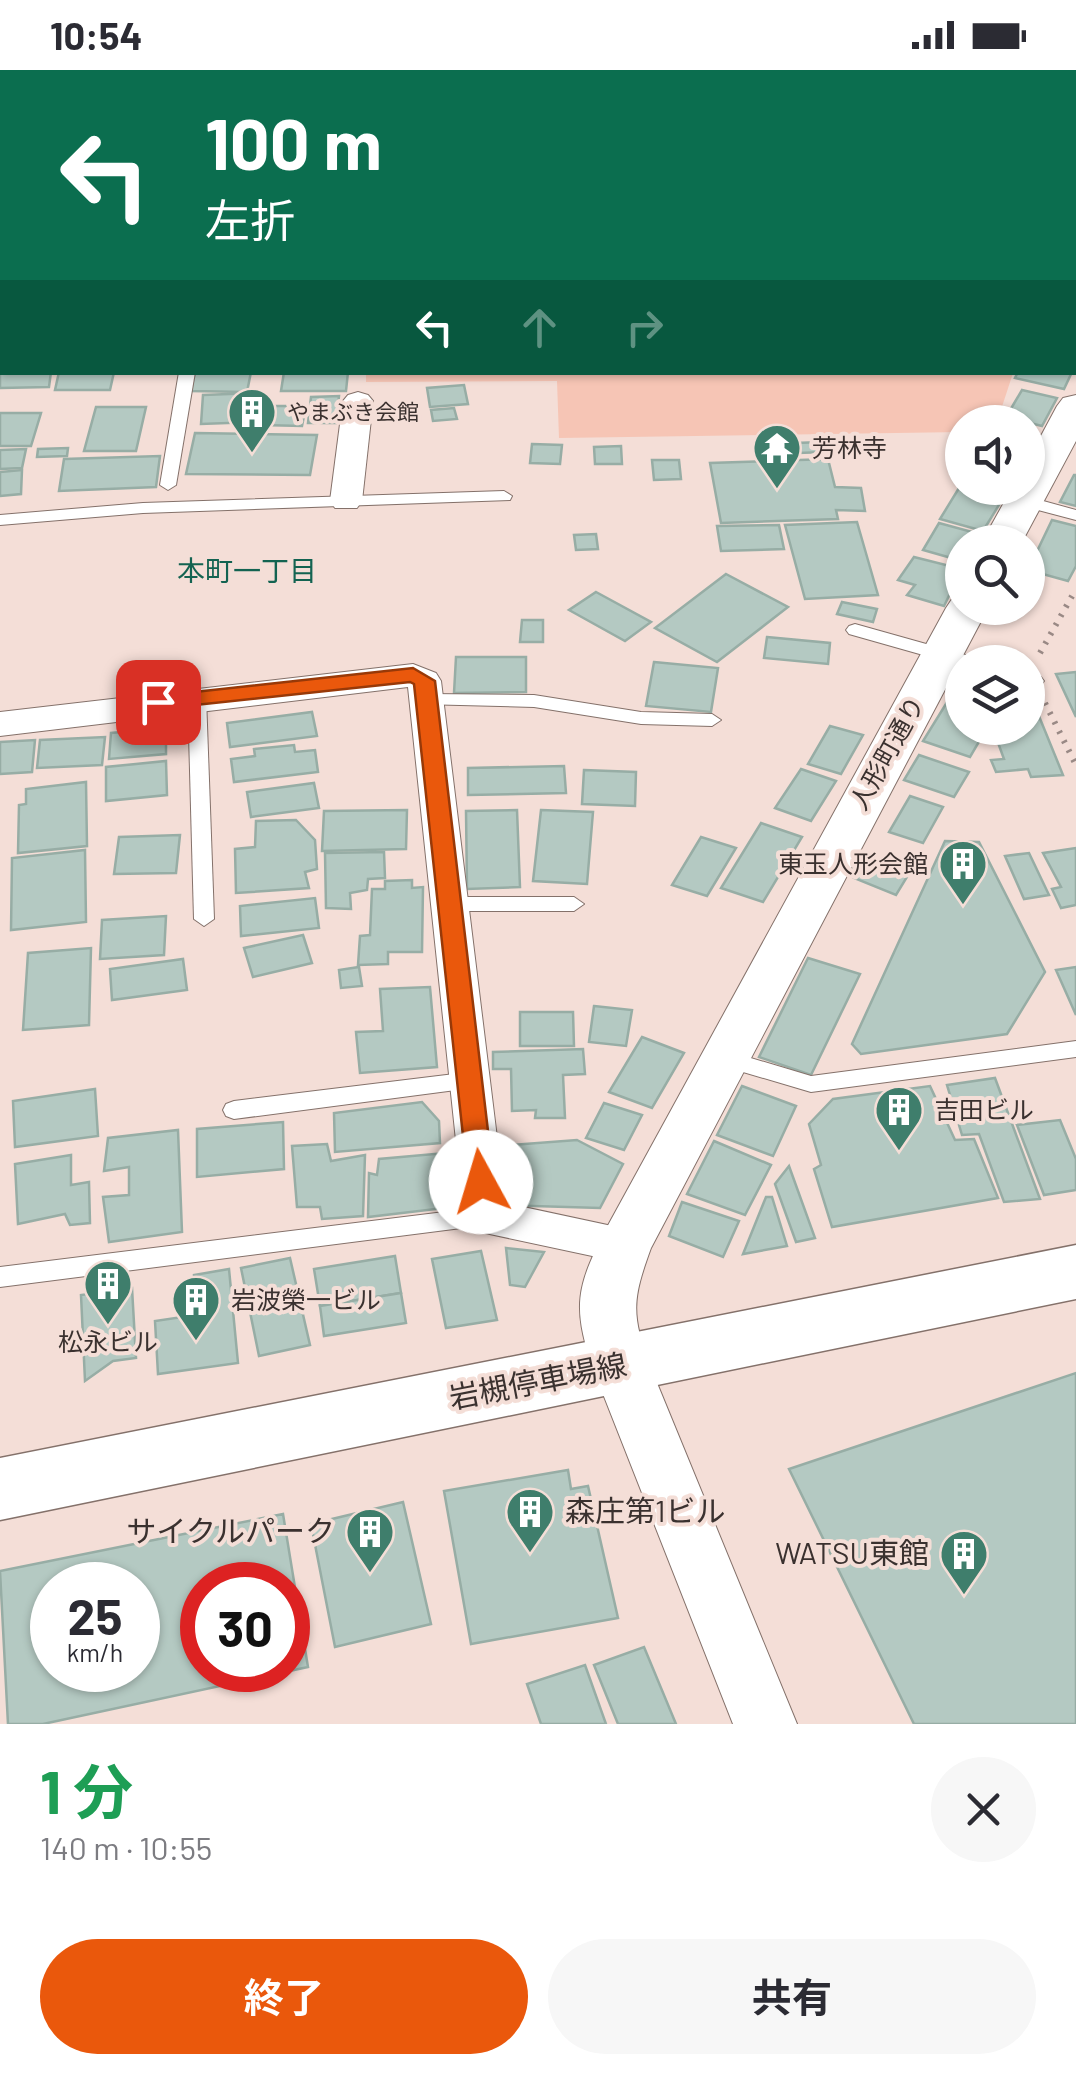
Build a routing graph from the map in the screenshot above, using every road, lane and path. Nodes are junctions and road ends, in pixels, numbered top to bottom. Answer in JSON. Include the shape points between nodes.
{"nodes":[{"id":1,"x":186,"y":375,"type":"edge"},
{"id":2,"x":358,"y":401,"type":"dead end"},
{"id":3,"x":1076,"y":406,"type":"edge"},
{"id":4,"x":1045,"y":463,"type":"edge"},
{"id":5,"x":168,"y":485,"type":"dead end"},
{"id":6,"x":504,"y":496,"type":"dead end"},
{"id":7,"x":346,"y":502,"type":"junction"},
{"id":8,"x":1039,"y":505,"type":"edge"},
{"id":9,"x":1076,"y":515,"type":"edge"},
{"id":10,"x":0,"y":520,"type":"edge"},
{"id":11,"x":855,"y":630,"type":"dead end"},
{"id":12,"x":945,"y":655,"type":"edge"},
{"id":13,"x":945,"y":677,"type":"edge"},
{"id":14,"x":197,"y":697,"type":"junction"},
{"id":15,"x":426,"y":700,"type":"junction"},
{"id":16,"x":712,"y":720,"type":"dead end"},
{"id":17,"x":0,"y":724,"type":"edge"},
{"id":18,"x":448,"y":904,"type":"junction"},
{"id":19,"x":574,"y":904,"type":"dead end"},
{"id":20,"x":204,"y":919,"type":"dead end"},
{"id":21,"x":1076,"y":1048,"type":"edge"},
{"id":22,"x":722,"y":1058,"type":"junction"},
{"id":23,"x":470,"y":1080,"type":"junction"},
{"id":24,"x":234,"y":1110,"type":"dead end"},
{"id":25,"x":485,"y":1216,"type":"junction"},
{"id":26,"x":625,"y":1245,"type":"junction"},
{"id":27,"x":1076,"y":1272,"type":"edge"},
{"id":28,"x":0,"y":1278,"type":"edge"},
{"id":29,"x":621,"y":1366,"type":"junction"},
{"id":30,"x":0,"y":1489,"type":"edge"},
{"id":31,"x":765,"y":1724,"type":"edge"}],
"edges":[{"from":1,"to":5,"type":"lane"},
{"from":2,"to":7,"type":"street"},
{"from":3,"to":4,"type":"street"},
{"from":6,"to":7,"type":"lane"},
{"from":7,"to":10,"type":"lane"},
{"from":8,"to":9,"type":"lane"},
{"from":11,"to":12,"type":"lane"},
{"from":13,"to":22,"type":"street","name":"人形町通り"},
{"from":14,"to":15,"type":"street","via":[[413,674],[424,681]]},
{"from":14,"to":17,"type":"street"},
{"from":14,"to":20,"type":"lane"},
{"from":15,"to":16,"type":"lane","via":[[534,701],[641,718]]},
{"from":15,"to":18,"type":"street"},
{"from":18,"to":19,"type":"lane"},
{"from":18,"to":23,"type":"street"},
{"from":21,"to":22,"type":"lane","via":[[812,1084]]},
{"from":22,"to":26,"type":"street","name":"人形町通り"},
{"from":23,"to":24,"type":"lane"},
{"from":23,"to":25,"type":"street"},
{"from":25,"to":26,"type":"street"},
{"from":25,"to":28,"type":"lane"},
{"from":26,"to":29,"type":"street","name":"人形町通り","via":[[610,1284],[606,1322]]},
{"from":27,"to":29,"type":"main road","name":"岩槻停車場線"},
{"from":29,"to":30,"type":"main road","name":"岩槻停車場線"},
{"from":29,"to":31,"type":"street","name":"人形町通り"}]}
